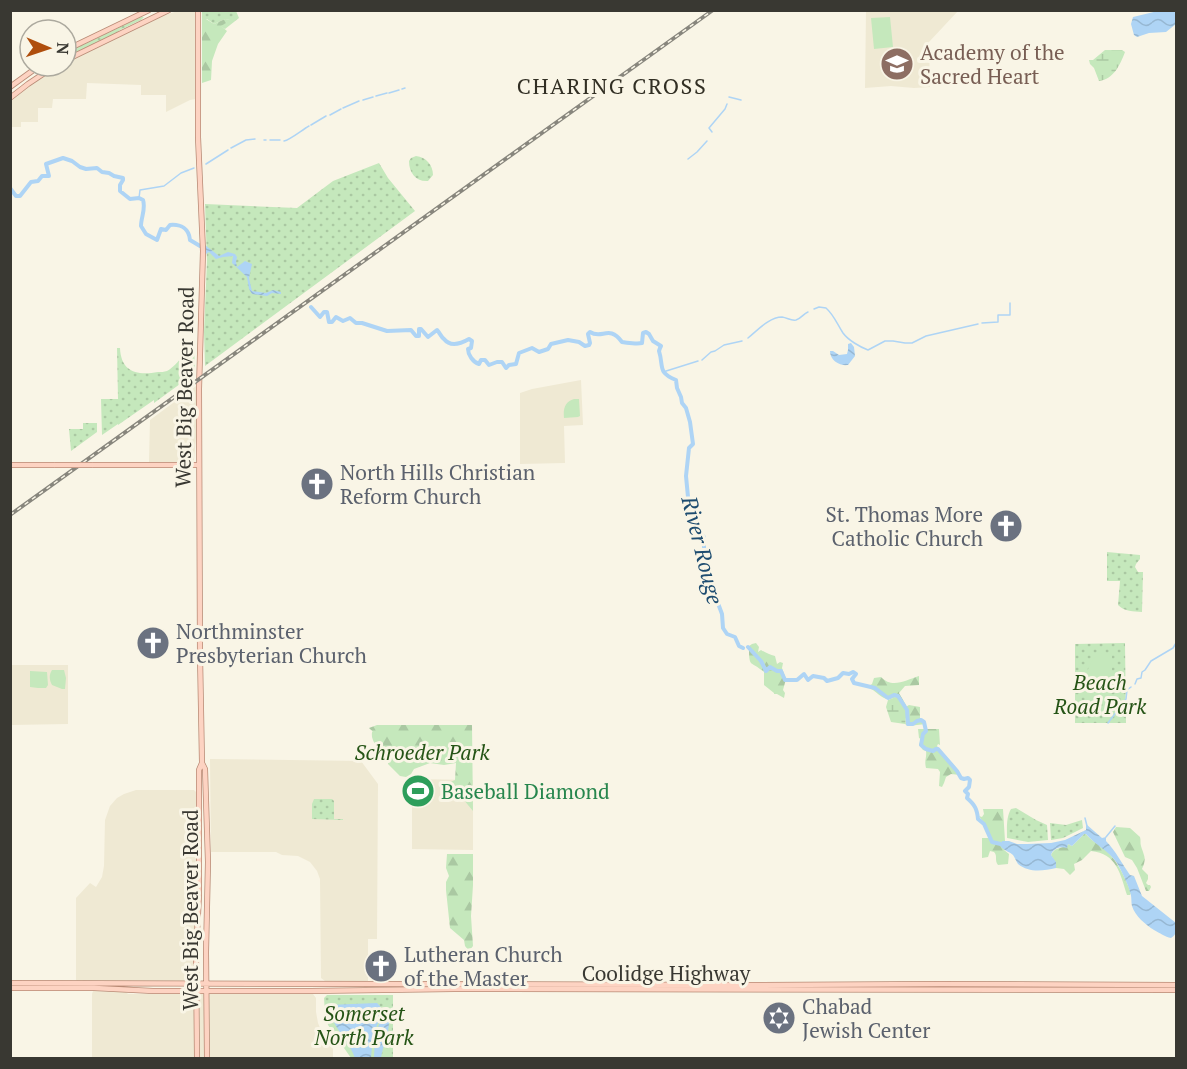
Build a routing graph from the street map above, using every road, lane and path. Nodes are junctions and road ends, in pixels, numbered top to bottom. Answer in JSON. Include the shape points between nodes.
{"nodes":[{"id":1,"x":156,"y":10,"type":"edge"},
{"id":2,"x":169,"y":10,"type":"edge"},
{"id":3,"x":198,"y":10,"type":"edge"},
{"id":4,"x":147,"y":12,"type":"edge"},
{"id":5,"x":155,"y":17,"type":"junction"},
{"id":6,"x":132,"y":28,"type":"junction"},
{"id":7,"x":78,"y":44,"type":"edge"},
{"id":8,"x":78,"y":54,"type":"edge"},
{"id":9,"x":13,"y":76,"type":"dead end"},
{"id":10,"x":25,"y":78,"type":"edge"},
{"id":11,"x":37,"y":78,"type":"edge"},
{"id":12,"x":28,"y":84,"type":"junction"},
{"id":13,"x":13,"y":85,"type":"edge"},
{"id":14,"x":10,"y":98,"type":"edge"},
{"id":15,"x":10,"y":465,"type":"edge"},
{"id":16,"x":199,"y":465,"type":"junction"},
{"id":17,"x":202,"y":763,"type":"junction"},
{"id":18,"x":199,"y":787,"type":"junction"},
{"id":19,"x":207,"y":789,"type":"junction"},
{"id":20,"x":199,"y":856,"type":"junction"},
{"id":21,"x":207,"y":857,"type":"junction"},
{"id":22,"x":199,"y":895,"type":"junction"},
{"id":23,"x":207,"y":898,"type":"junction"},
{"id":24,"x":198,"y":908,"type":"junction"},
{"id":25,"x":207,"y":912,"type":"junction"},
{"id":26,"x":196,"y":970,"type":"junction"},
{"id":27,"x":206,"y":973,"type":"junction"},
{"id":28,"x":135,"y":984,"type":"junction"},
{"id":29,"x":173,"y":984,"type":"junction"},
{"id":30,"x":196,"y":984,"type":"junction"},
{"id":31,"x":206,"y":984,"type":"junction"},
{"id":32,"x":240,"y":984,"type":"junction"},
{"id":33,"x":267,"y":984,"type":"junction"},
{"id":34,"x":282,"y":984,"type":"junction"},
{"id":35,"x":1176,"y":985,"type":"edge"},
{"id":36,"x":10,"y":986,"type":"edge"},
{"id":37,"x":48,"y":986,"type":"junction"},
{"id":38,"x":396,"y":987,"type":"junction"},
{"id":39,"x":885,"y":987,"type":"junction"},
{"id":40,"x":133,"y":990,"type":"junction"},
{"id":41,"x":1176,"y":990,"type":"edge"},
{"id":42,"x":172,"y":991,"type":"junction"},
{"id":43,"x":196,"y":991,"type":"junction"},
{"id":44,"x":206,"y":991,"type":"junction"},
{"id":45,"x":238,"y":991,"type":"junction"},
{"id":46,"x":264,"y":991,"type":"junction"},
{"id":47,"x":280,"y":991,"type":"junction"},
{"id":48,"x":197,"y":1002,"type":"junction"},
{"id":49,"x":206,"y":1004,"type":"junction"},
{"id":50,"x":197,"y":1059,"type":"edge"},
{"id":51,"x":207,"y":1059,"type":"edge"}],
"edges":[{"from":1,"to":5,"type":"main road"},
{"from":2,"to":5,"type":"main road"},
{"from":3,"to":16,"type":"main road","name":"West Big Beaver Road","via":[[202,251]]},
{"from":4,"to":6,"type":"main road","via":[[146,18]]},
{"from":4,"to":7,"type":"main road"},
{"from":5,"to":6,"type":"main road"},
{"from":6,"to":8,"type":"main road"},
{"from":9,"to":13,"type":"main road"},
{"from":10,"to":12,"type":"main road"},
{"from":11,"to":12,"type":"main road"},
{"from":12,"to":14,"type":"main road"},
{"from":15,"to":16,"type":"main road","bridge":true},
{"from":16,"to":17,"type":"main road","name":"West Big Beaver Road"},
{"from":17,"to":18,"type":"main road","name":"West Big Beaver Road"},
{"from":17,"to":19,"type":"main road","name":"West Big Beaver Road"},
{"from":18,"to":19,"type":"main road"},
{"from":18,"to":20,"type":"main road","name":"West Big Beaver Road"},
{"from":19,"to":21,"type":"main road","name":"West Big Beaver Road"},
{"from":20,"to":21,"type":"main road"},
{"from":20,"to":22,"type":"main road","name":"West Big Beaver Road"},
{"from":21,"to":23,"type":"main road","name":"West Big Beaver Road"},
{"from":22,"to":23,"type":"main road"},
{"from":22,"to":24,"type":"main road","name":"West Big Beaver Road"},
{"from":23,"to":25,"type":"main road","name":"West Big Beaver Road"},
{"from":24,"to":25,"type":"main road"},
{"from":24,"to":26,"type":"main road","name":"West Big Beaver Road"},
{"from":25,"to":27,"type":"main road","name":"West Big Beaver Road"},
{"from":26,"to":27,"type":"main road"},
{"from":26,"to":30,"type":"main road","name":"West Big Beaver Road"},
{"from":27,"to":31,"type":"main road","name":"West Big Beaver Road"},
{"from":28,"to":29,"type":"main road","name":"Coolidge Highway"},
{"from":28,"to":37,"type":"main road","name":"Coolidge Highway"},
{"from":28,"to":40,"type":"main road"},
{"from":29,"to":30,"type":"main road","name":"Coolidge Highway"},
{"from":29,"to":42,"type":"main road"},
{"from":30,"to":31,"type":"main road","name":"Coolidge Highway"},
{"from":30,"to":43,"type":"main road","name":"West Big Beaver Road"},
{"from":31,"to":32,"type":"main road","name":"Coolidge Highway"},
{"from":31,"to":44,"type":"main road","name":"West Big Beaver Road"},
{"from":32,"to":33,"type":"main road","name":"Coolidge Highway"},
{"from":32,"to":45,"type":"main road"},
{"from":33,"to":34,"type":"main road","name":"Coolidge Highway"},
{"from":33,"to":46,"type":"main road"},
{"from":34,"to":38,"type":"main road","name":"Coolidge Highway"},
{"from":34,"to":47,"type":"main road"},
{"from":35,"to":39,"type":"main road","name":"Coolidge Highway"},
{"from":36,"to":37,"type":"main road","name":"Coolidge Highway"},
{"from":37,"to":40,"type":"main road","name":"Coolidge Highway"},
{"from":38,"to":39,"type":"main road","name":"Coolidge Highway"},
{"from":38,"to":47,"type":"main road","name":"Coolidge Highway"},
{"from":39,"to":41,"type":"main road","name":"Coolidge Highway"},
{"from":40,"to":42,"type":"main road","name":"Coolidge Highway"},
{"from":42,"to":43,"type":"main road","name":"Coolidge Highway"},
{"from":43,"to":44,"type":"main road","name":"Coolidge Highway"},
{"from":43,"to":48,"type":"main road","name":"West Big Beaver Road"},
{"from":44,"to":45,"type":"main road","name":"Coolidge Highway"},
{"from":44,"to":49,"type":"main road","name":"West Big Beaver Road"},
{"from":45,"to":46,"type":"main road","name":"Coolidge Highway"},
{"from":46,"to":47,"type":"main road","name":"Coolidge Highway"},
{"from":48,"to":49,"type":"main road"},
{"from":48,"to":50,"type":"main road","name":"West Big Beaver Road"},
{"from":49,"to":51,"type":"main road","name":"West Big Beaver Road"}]}
